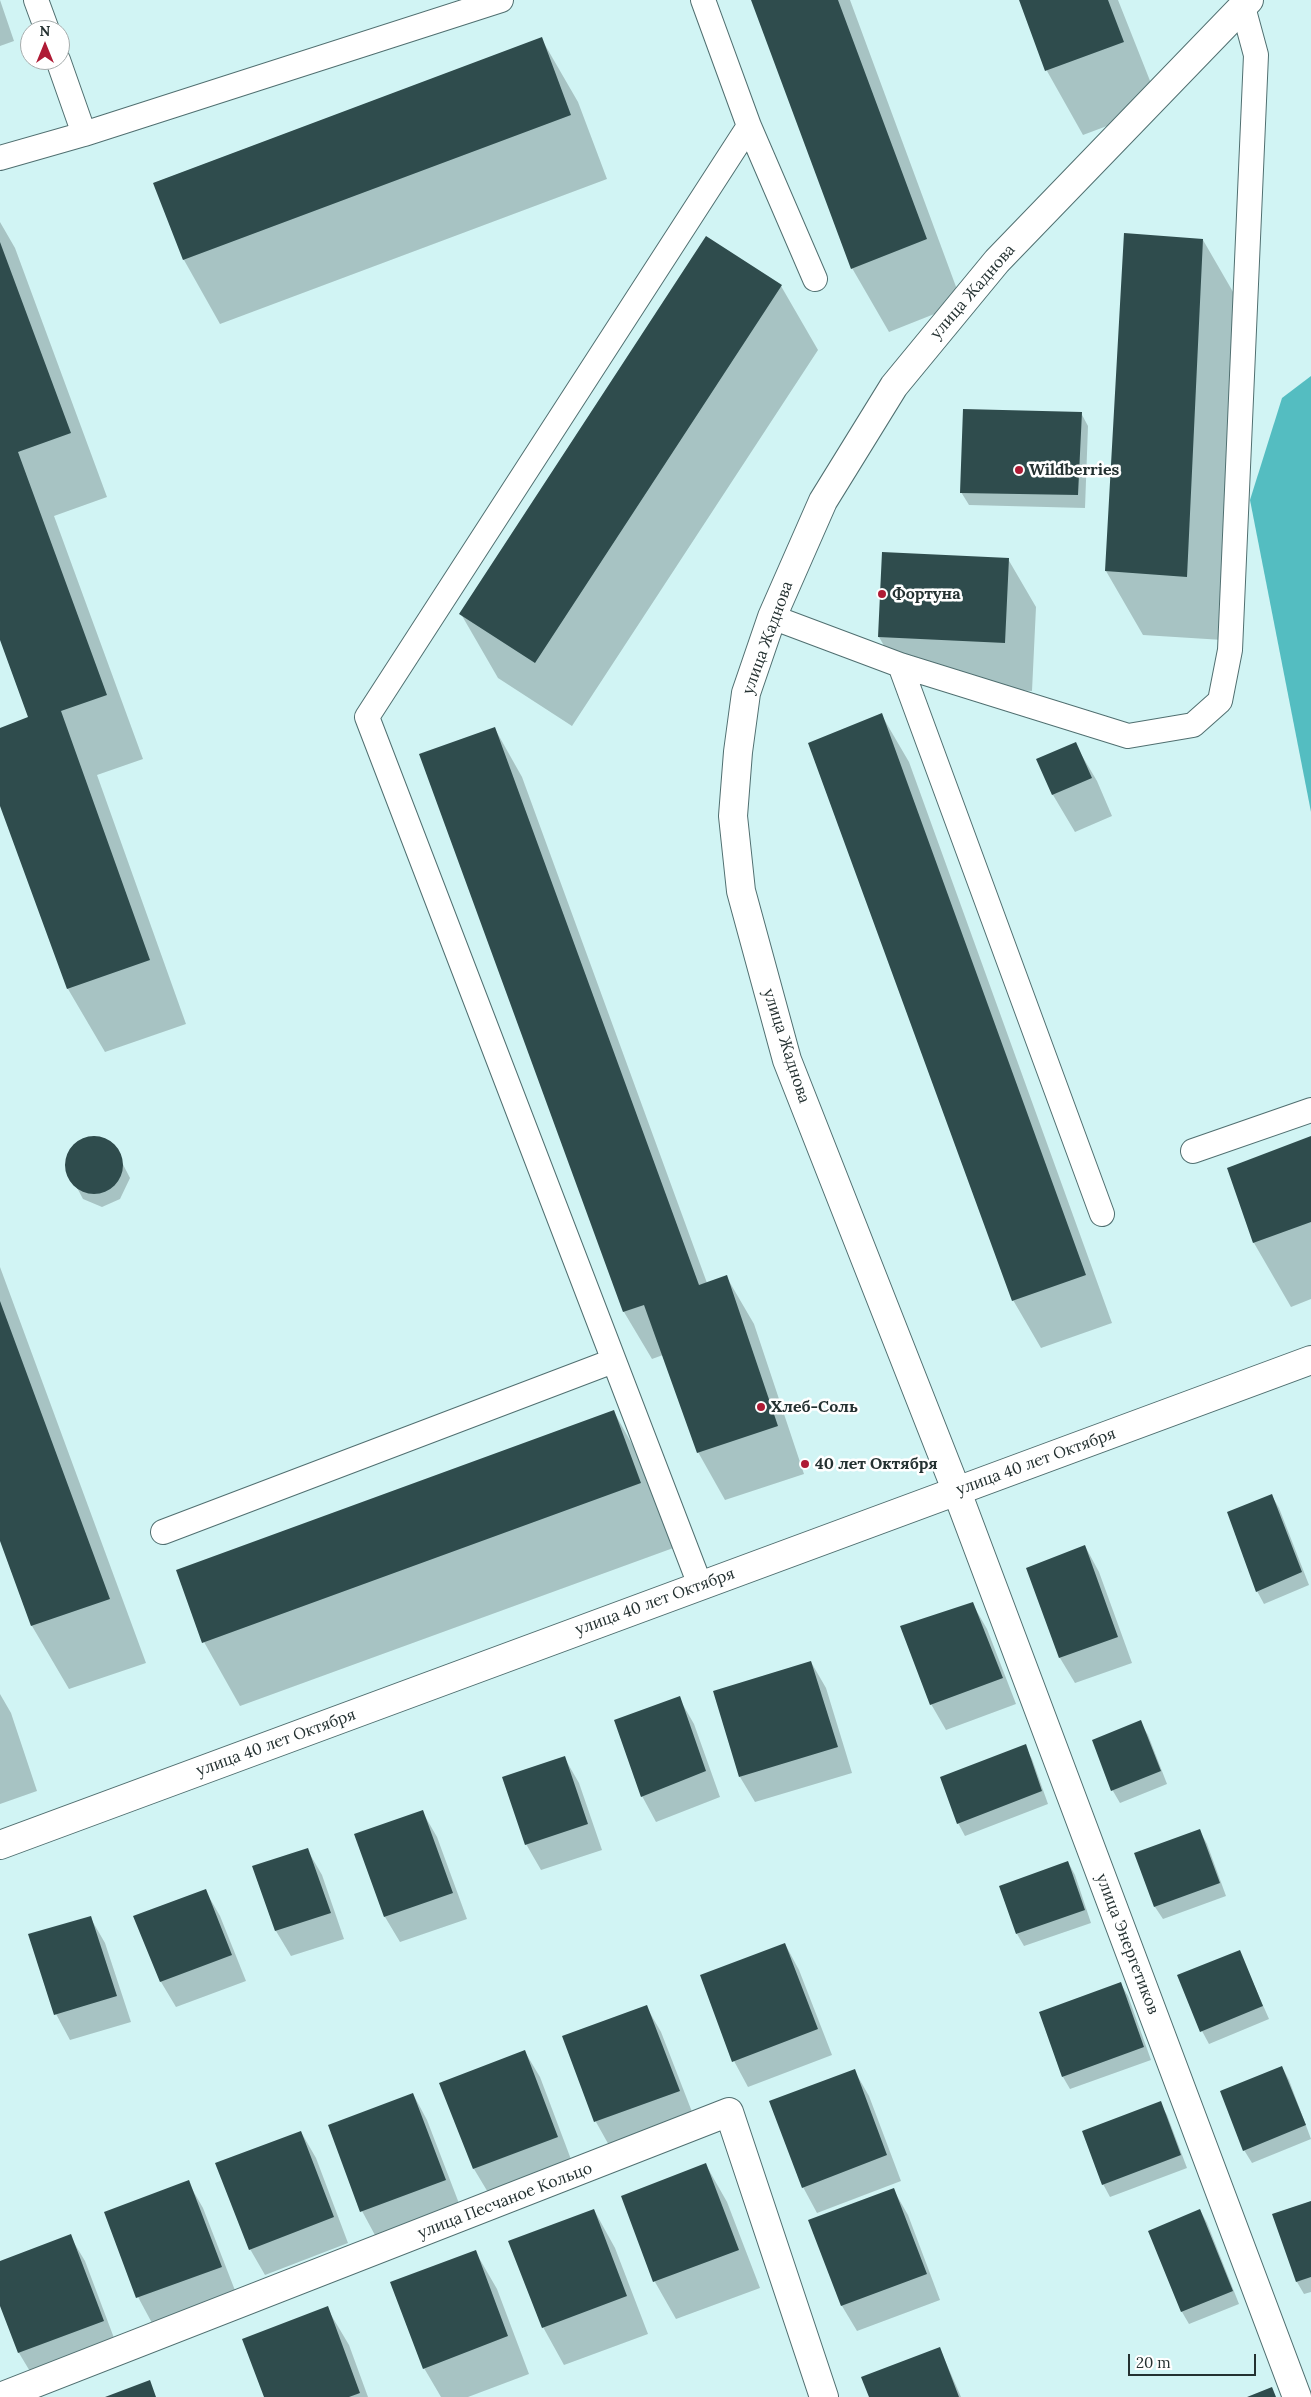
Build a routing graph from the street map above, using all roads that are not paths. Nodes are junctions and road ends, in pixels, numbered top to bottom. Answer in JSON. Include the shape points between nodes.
{"nodes":[{"id":1,"x":36,"y":0,"type":"edge"},
{"id":2,"x":501,"y":0,"type":"edge"},
{"id":3,"x":703,"y":0,"type":"edge"},
{"id":4,"x":1246,"y":4,"type":"edge"},
{"id":5,"x":43,"y":20,"type":"edge"},
{"id":6,"x":62,"y":70,"type":"edge"},
{"id":7,"x":749,"y":126,"type":"junction"},
{"id":8,"x":84,"y":134,"type":"junction"},
{"id":9,"x":0,"y":158,"type":"edge"},
{"id":10,"x":815,"y":280,"type":"dead end"},
{"id":11,"x":772,"y":617,"type":"junction"},
{"id":12,"x":900,"y":665,"type":"junction"},
{"id":13,"x":1311,"y":1110,"type":"edge"},
{"id":14,"x":1194,"y":1151,"type":"dead end"},
{"id":15,"x":1102,"y":1214,"type":"dead end"},
{"id":16,"x":1311,"y":1360,"type":"edge"},
{"id":17,"x":613,"y":1361,"type":"junction"},
{"id":18,"x":957,"y":1492,"type":"junction"},
{"id":19,"x":163,"y":1532,"type":"dead end"},
{"id":20,"x":700,"y":1585,"type":"junction"},
{"id":21,"x":0,"y":1845,"type":"edge"},
{"id":22,"x":30,"y":2392,"type":"edge"},
{"id":23,"x":0,"y":2397,"type":"edge"},
{"id":24,"x":824,"y":2397,"type":"edge"},
{"id":25,"x":1297,"y":2397,"type":"edge"}],
"edges":[{"from":1,"to":5,"type":"lane"},
{"from":2,"to":8,"type":"lane"},
{"from":3,"to":7,"type":"lane"},
{"from":4,"to":11,"type":"street","name":"улица Жаднова","via":[[997,261],[894,386],[823,501]]},
{"from":4,"to":12,"type":"lane","via":[[1256,55],[1230,650],[1220,701],[1194,725],[1128,736]]},
{"from":6,"to":8,"type":"lane"},
{"from":7,"to":10,"type":"lane"},
{"from":7,"to":17,"type":"lane","via":[[367,717]]},
{"from":8,"to":9,"type":"lane"},
{"from":11,"to":12,"type":"lane"},
{"from":11,"to":18,"type":"street","name":"улица Жаднова","via":[[746,693],[738,752],[733,816],[741,891],[787,1060]]},
{"from":12,"to":15,"type":"lane"},
{"from":13,"to":14,"type":"lane"},
{"from":16,"to":18,"type":"street","name":"улица 40 лет Октября"},
{"from":17,"to":19,"type":"lane"},
{"from":17,"to":20,"type":"lane"},
{"from":18,"to":20,"type":"street","name":"улица 40 лет Октября"},
{"from":18,"to":25,"type":"street","name":"улица Энергетиков"},
{"from":20,"to":21,"type":"street","name":"улица 40 лет Октября"},
{"from":22,"to":23,"type":"street","name":"улица Песчаное Кольцо"},
{"from":22,"to":24,"type":"street","name":"улица Песчаное Кольцо","via":[[730,2112]]}]}
